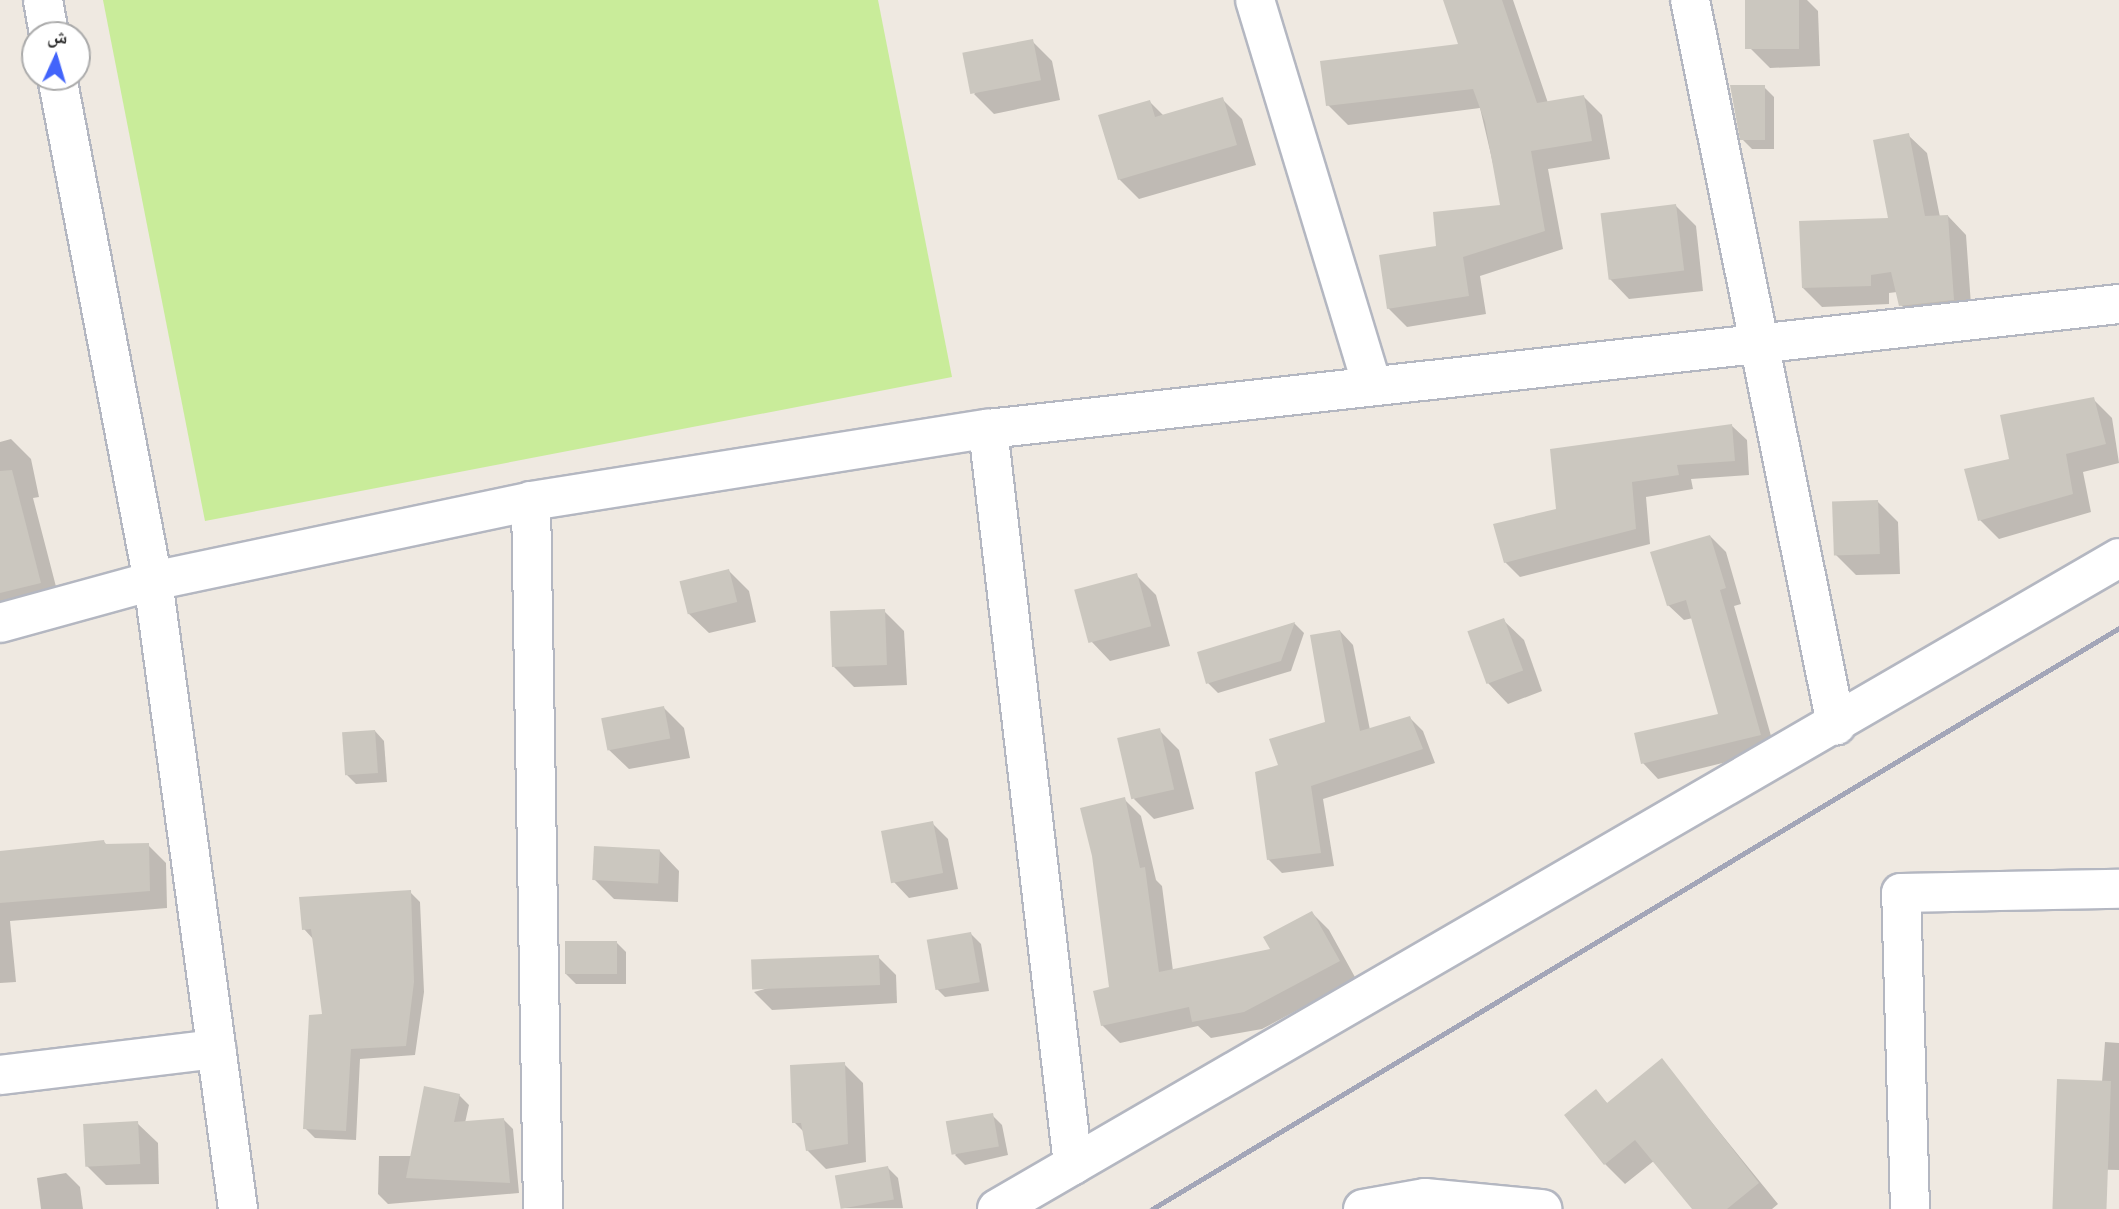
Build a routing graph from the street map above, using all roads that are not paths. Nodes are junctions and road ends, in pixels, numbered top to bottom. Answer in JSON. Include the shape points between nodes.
{"nodes":[{"id":1,"x":43,"y":0,"type":"edge"},
{"id":2,"x":1255,"y":0,"type":"edge"},
{"id":3,"x":1690,"y":0,"type":"edge"},
{"id":4,"x":47,"y":21,"type":"edge"},
{"id":5,"x":60,"y":91,"type":"edge"},
{"id":6,"x":2119,"y":304,"type":"edge"},
{"id":7,"x":1759,"y":342,"type":"junction"},
{"id":8,"x":1372,"y":386,"type":"junction"},
{"id":9,"x":988,"y":429,"type":"junction"},
{"id":10,"x":531,"y":501,"type":"junction"},
{"id":11,"x":2119,"y":558,"type":"edge"},
{"id":12,"x":153,"y":581,"type":"junction"},
{"id":13,"x":0,"y":623,"type":"edge"},
{"id":14,"x":1836,"y":725,"type":"junction"},
{"id":15,"x":2119,"y":888,"type":"edge"},
{"id":16,"x":216,"y":1049,"type":"junction"},
{"id":17,"x":0,"y":1075,"type":"edge"},
{"id":18,"x":1073,"y":1165,"type":"junction"},
{"id":19,"x":238,"y":1209,"type":"edge"},
{"id":20,"x":543,"y":1209,"type":"edge"},
{"id":21,"x":997,"y":1209,"type":"edge"},
{"id":22,"x":1363,"y":1209,"type":"edge"},
{"id":23,"x":1542,"y":1209,"type":"edge"},
{"id":24,"x":1910,"y":1209,"type":"edge"}],
"edges":[{"from":1,"to":4,"type":"street"},
{"from":2,"to":8,"type":"street"},
{"from":3,"to":7,"type":"street"},
{"from":5,"to":12,"type":"street"},
{"from":6,"to":7,"type":"street"},
{"from":7,"to":8,"type":"street"},
{"from":7,"to":14,"type":"street"},
{"from":8,"to":9,"type":"street"},
{"from":9,"to":10,"type":"street"},
{"from":9,"to":18,"type":"street"},
{"from":10,"to":12,"type":"street"},
{"from":10,"to":20,"type":"street"},
{"from":11,"to":14,"type":"street"},
{"from":12,"to":13,"type":"street"},
{"from":12,"to":16,"type":"street"},
{"from":14,"to":18,"type":"street"},
{"from":15,"to":24,"type":"street","via":[[1902,893]]},
{"from":16,"to":17,"type":"street"},
{"from":16,"to":19,"type":"street"},
{"from":18,"to":21,"type":"street"},
{"from":22,"to":23,"type":"street","via":[[1425,1198]]}]}
